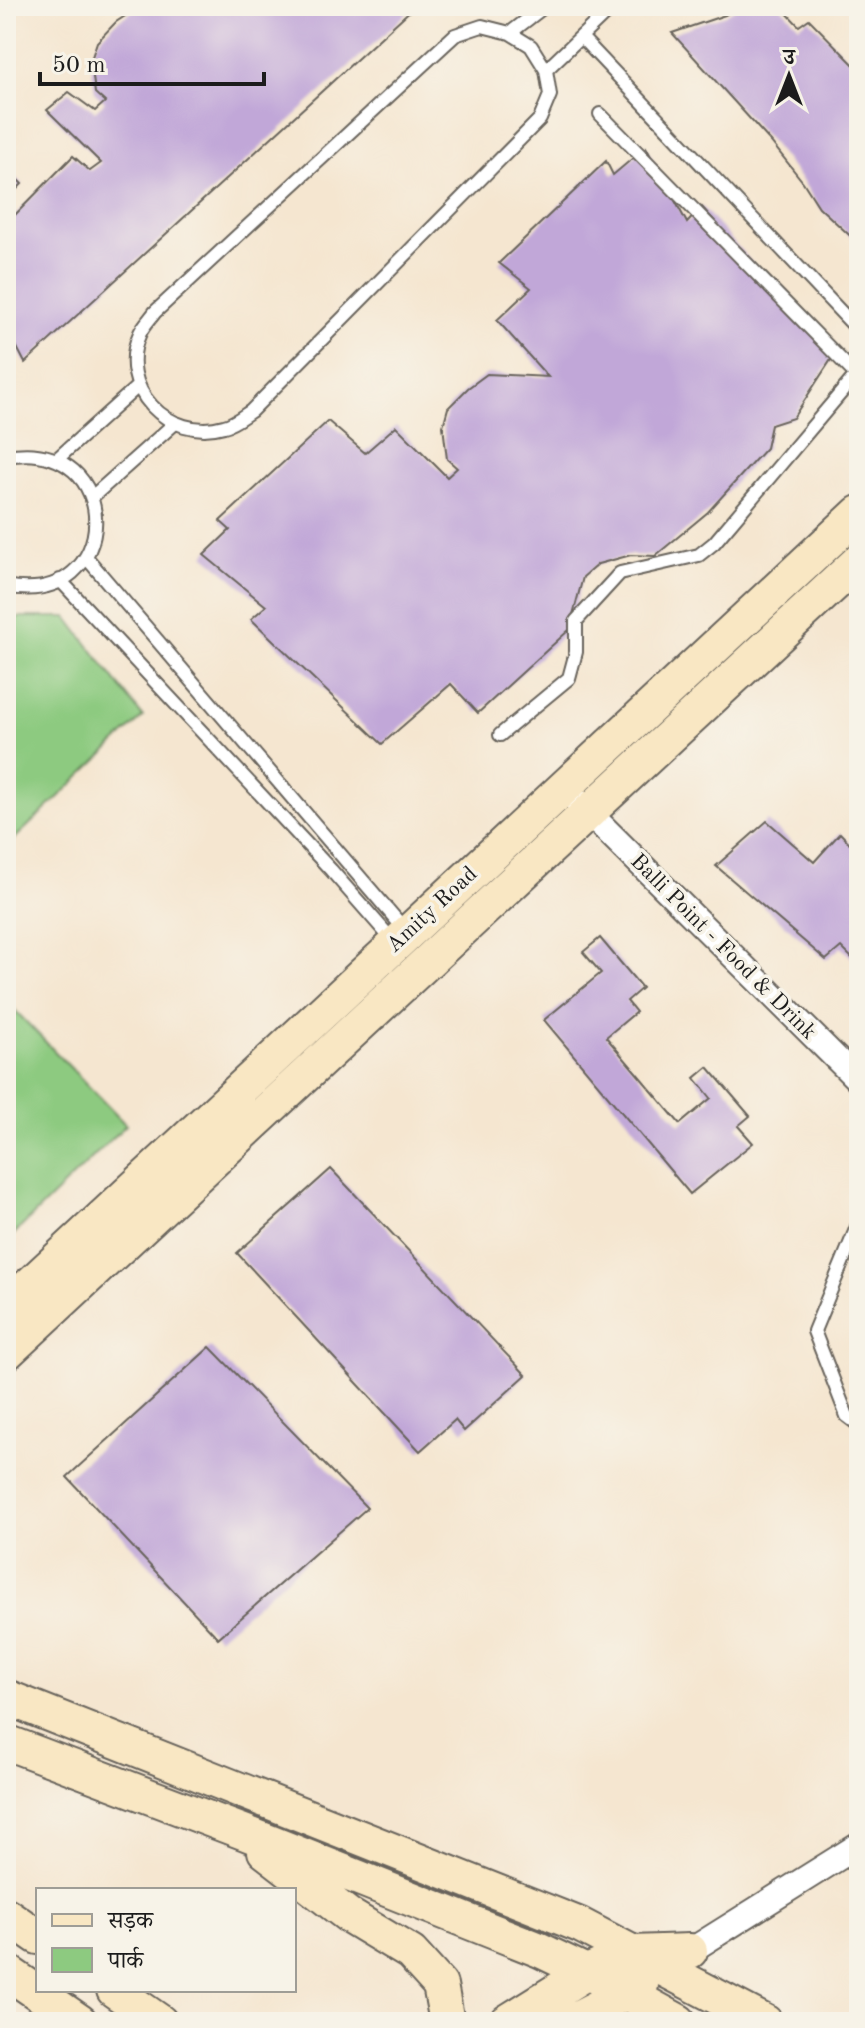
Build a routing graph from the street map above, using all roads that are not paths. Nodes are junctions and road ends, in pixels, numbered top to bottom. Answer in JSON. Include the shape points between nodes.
{"nodes":[{"id":1,"x":613,"y":6,"type":"edge"},
{"id":2,"x":540,"y":8,"type":"edge"},
{"id":3,"x":510,"y":33,"type":"junction"},
{"id":4,"x":581,"y":37,"type":"junction"},
{"id":5,"x":546,"y":70,"type":"junction"},
{"id":6,"x":600,"y":114,"type":"dead end"},
{"id":7,"x":859,"y":331,"type":"edge"},
{"id":8,"x":857,"y":376,"type":"edge"},
{"id":9,"x":138,"y":386,"type":"junction"},
{"id":10,"x":174,"y":424,"type":"junction"},
{"id":11,"x":6,"y":456,"type":"edge"},
{"id":12,"x":57,"y":459,"type":"junction"},
{"id":13,"x":92,"y":497,"type":"junction"},
{"id":14,"x":859,"y":513,"type":"edge"},
{"id":15,"x":86,"y":557,"type":"junction"},
{"id":16,"x":859,"y":561,"type":"edge"},
{"id":17,"x":60,"y":580,"type":"junction"},
{"id":18,"x":6,"y":586,"type":"edge"},
{"id":19,"x":500,"y":735,"type":"dead end"},
{"id":20,"x":564,"y":788,"type":"junction"},
{"id":21,"x":588,"y":812,"type":"junction"},
{"id":22,"x":402,"y":939,"type":"junction"},
{"id":23,"x":859,"y":1081,"type":"edge"},
{"id":24,"x":859,"y":1222,"type":"edge"},
{"id":25,"x":6,"y":1307,"type":"edge"},
{"id":26,"x":6,"y":1353,"type":"edge"},
{"id":27,"x":859,"y":1425,"type":"edge"},
{"id":28,"x":6,"y":1697,"type":"edge"},
{"id":29,"x":6,"y":1742,"type":"edge"},
{"id":30,"x":246,"y":1833,"type":"junction"},
{"id":31,"x":859,"y":1845,"type":"edge"},
{"id":32,"x":6,"y":1915,"type":"edge"},
{"id":33,"x":36,"y":1936,"type":"edge"},
{"id":34,"x":632,"y":1953,"type":"junction"},
{"id":35,"x":679,"y":1961,"type":"junction"},
{"id":36,"x":6,"y":1971,"type":"edge"},
{"id":37,"x":587,"y":1972,"type":"junction"},
{"id":38,"x":36,"y":1992,"type":"edge"},
{"id":39,"x":36,"y":1992,"type":"edge"},
{"id":40,"x":117,"y":1992,"type":"edge"},
{"id":41,"x":624,"y":1993,"type":"junction"},
{"id":42,"x":676,"y":2021,"type":"edge"},
{"id":43,"x":80,"y":2022,"type":"edge"},
{"id":44,"x":160,"y":2022,"type":"edge"},
{"id":45,"x":447,"y":2022,"type":"edge"},
{"id":46,"x":507,"y":2022,"type":"edge"},
{"id":47,"x":569,"y":2022,"type":"edge"},
{"id":48,"x":765,"y":2022,"type":"edge"}],
"edges":[{"from":1,"to":4,"type":"lane"},
{"from":2,"to":3,"type":"lane"},
{"from":3,"to":5,"type":"lane","via":[[531,46]]},
{"from":3,"to":9,"type":"lane","via":[[482,26],[455,35],[155,312],[140,333],[134,361]]},
{"from":4,"to":5,"type":"lane"},
{"from":4,"to":7,"type":"lane"},
{"from":5,"to":10,"type":"lane","via":[[550,95],[540,119],[251,411],[227,426],[202,430]]},
{"from":6,"to":8,"type":"lane"},
{"from":8,"to":19,"type":"lane","via":[[714,543],[699,555],[620,573],[576,621],[569,678]]},
{"from":9,"to":10,"type":"lane","via":[[153,410]]},
{"from":9,"to":12,"type":"lane"},
{"from":10,"to":13,"type":"lane"},
{"from":11,"to":12,"type":"lane","via":[[28,452]]},
{"from":12,"to":13,"type":"lane","via":[[77,473]]},
{"from":13,"to":15,"type":"lane","via":[[97,522]]},
{"from":14,"to":20,"type":"street","name":"Amity Road"},
{"from":15,"to":17,"type":"lane"},
{"from":15,"to":22,"type":"lane"},
{"from":16,"to":21,"type":"street","name":"Amity Road"},
{"from":17,"to":18,"type":"lane","via":[[27,590]]},
{"from":17,"to":22,"type":"lane"},
{"from":20,"to":21,"type":"street","name":"Balli Point - Food & Drink"},
{"from":20,"to":22,"type":"street","name":"Amity Road"},
{"from":21,"to":23,"type":"street","name":"Balli Point - Food & Drink"},
{"from":21,"to":26,"type":"street","name":"Amity Road"},
{"from":22,"to":25,"type":"street","name":"Amity Road"},
{"from":24,"to":27,"type":"lane","via":[[814,1331],[847,1416]]},
{"from":28,"to":34,"type":"street","via":[[580,1925]]},
{"from":29,"to":30,"type":"street"},
{"from":30,"to":37,"type":"street"},
{"from":30,"to":45,"type":"street","via":[[273,1860],[348,1915],[411,1953],[440,1985]]},
{"from":31,"to":35,"type":"street"},
{"from":32,"to":33,"type":"street"},
{"from":34,"to":35,"type":"street"},
{"from":34,"to":37,"type":"street"},
{"from":35,"to":41,"type":"street"},
{"from":35,"to":48,"type":"street"},
{"from":36,"to":39,"type":"street"},
{"from":37,"to":41,"type":"street"},
{"from":37,"to":46,"type":"street"},
{"from":38,"to":43,"type":"street"},
{"from":40,"to":44,"type":"street"},
{"from":41,"to":42,"type":"street"},
{"from":41,"to":47,"type":"street"}]}
